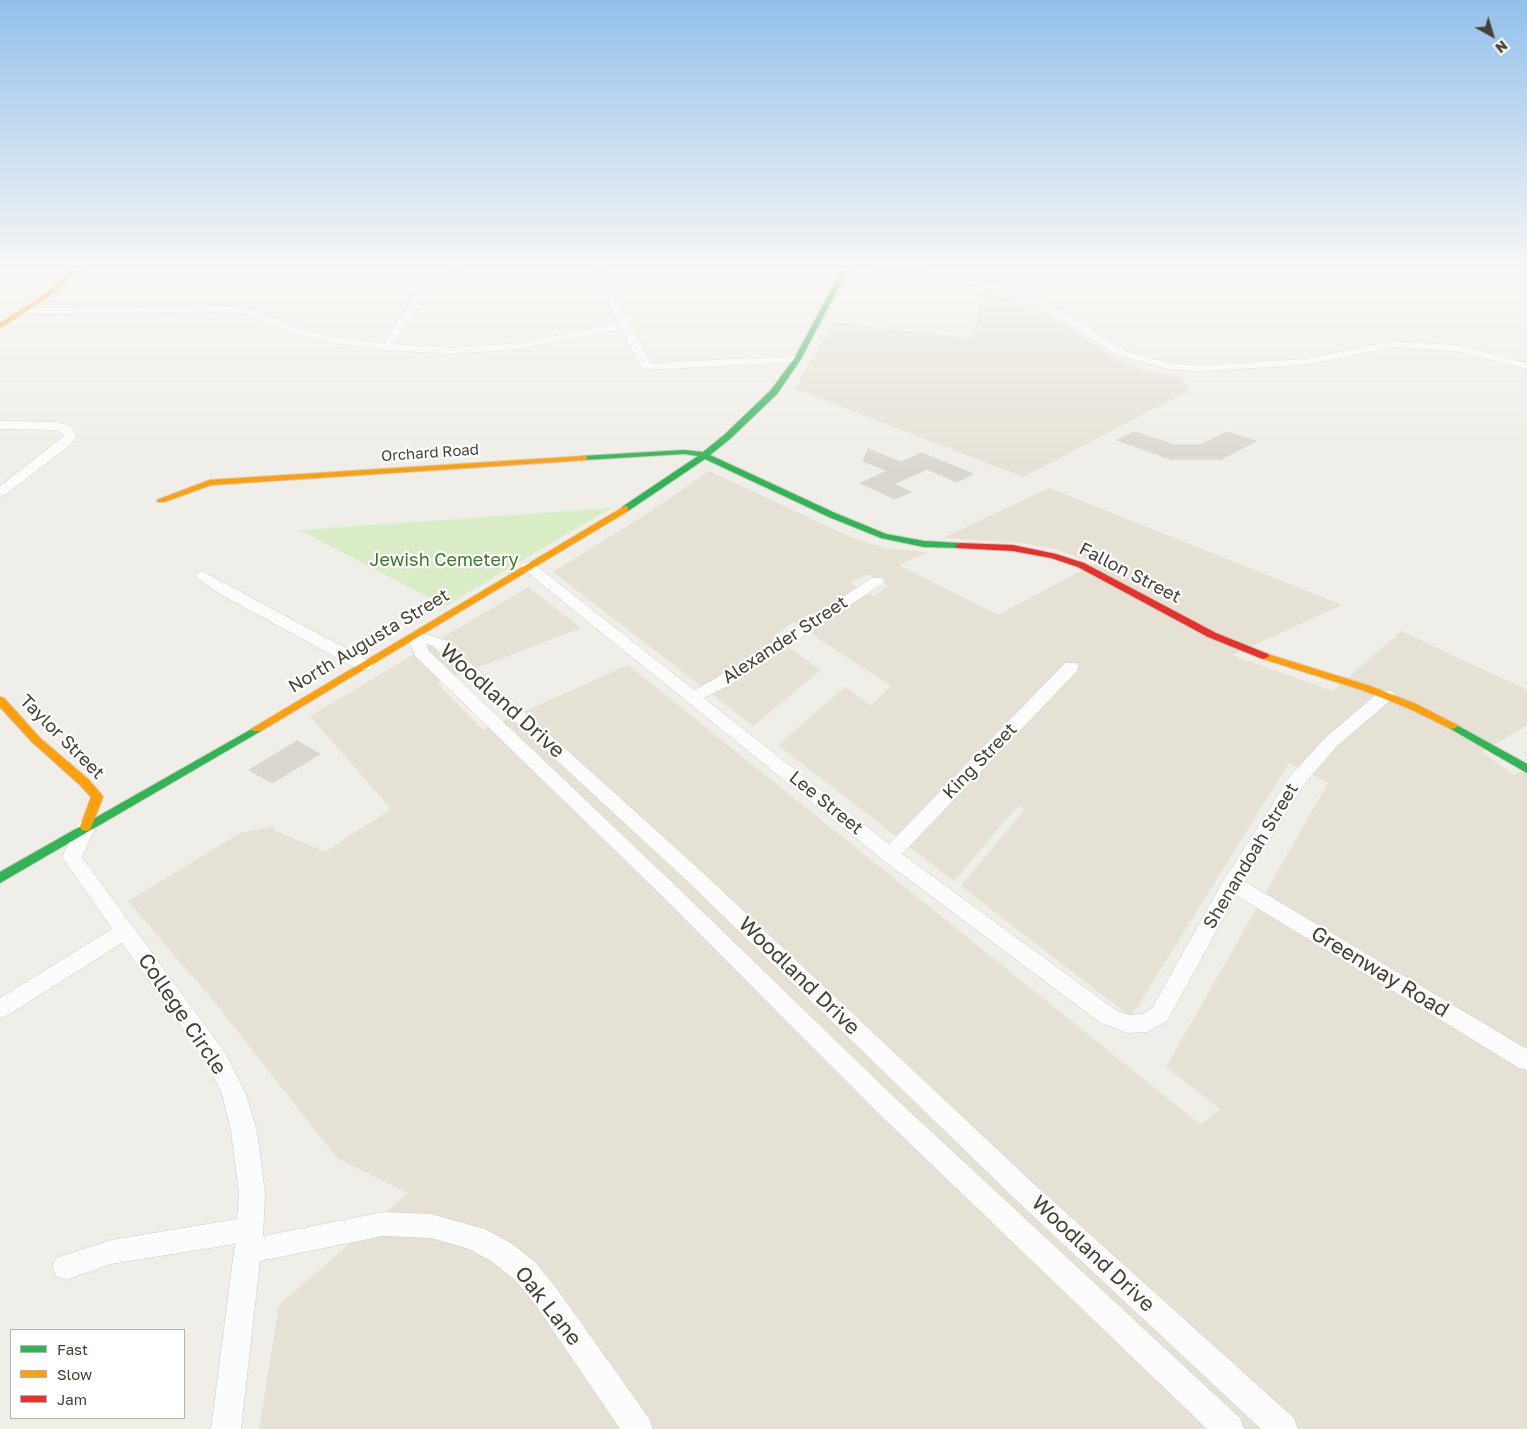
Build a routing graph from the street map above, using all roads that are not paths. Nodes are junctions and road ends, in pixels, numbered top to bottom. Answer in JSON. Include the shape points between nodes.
{"nodes":[{"id":1,"x":323,"y":337,"type":"edge"},
{"id":2,"x":394,"y":337,"type":"edge"},
{"id":3,"x":564,"y":337,"type":"edge"},
{"id":4,"x":630,"y":337,"type":"edge"},
{"id":5,"x":809,"y":337,"type":"edge"},
{"id":6,"x":1096,"y":337,"type":"edge"},
{"id":7,"x":387,"y":347,"type":"junction"},
{"id":8,"x":797,"y":359,"type":"junction"},
{"id":9,"x":1527,"y":366,"type":"edge"},
{"id":10,"x":0,"y":425,"type":"edge"},
{"id":11,"x":704,"y":455,"type":"junction"},
{"id":12,"x":0,"y":492,"type":"edge"},
{"id":13,"x":161,"y":500,"type":"dead end"},
{"id":14,"x":528,"y":566,"type":"junction"},
{"id":15,"x":202,"y":575,"type":"dead end"},
{"id":16,"x":876,"y":581,"type":"dead end"},
{"id":17,"x":415,"y":636,"type":"junction"},
{"id":18,"x":365,"y":666,"type":"junction"},
{"id":19,"x":1071,"y":667,"type":"dead end"},
{"id":20,"x":1386,"y":695,"type":"junction"},
{"id":21,"x":692,"y":697,"type":"junction"},
{"id":22,"x":0,"y":700,"type":"edge"},
{"id":23,"x":1527,"y":769,"type":"edge"},
{"id":24,"x":86,"y":827,"type":"junction"},
{"id":25,"x":890,"y":855,"type":"junction"},
{"id":26,"x":0,"y":878,"type":"edge"},
{"id":27,"x":1232,"y":883,"type":"junction"},
{"id":28,"x":125,"y":930,"type":"junction"},
{"id":29,"x":0,"y":1008,"type":"edge"},
{"id":30,"x":1133,"y":1024,"type":"joint"},
{"id":31,"x":1527,"y":1060,"type":"edge"},
{"id":32,"x":249,"y":1240,"type":"junction"},
{"id":33,"x":66,"y":1267,"type":"dead end"},
{"id":34,"x":226,"y":1429,"type":"edge"},
{"id":35,"x":638,"y":1429,"type":"edge"},
{"id":36,"x":1228,"y":1429,"type":"edge"},
{"id":37,"x":1283,"y":1429,"type":"edge"}],
"edges":[{"from":1,"to":7,"type":"street"},
{"from":2,"to":7,"type":"street"},
{"from":3,"to":7,"type":"street","via":[[505,348],[451,351]]},
{"from":4,"to":8,"type":"street","via":[[647,367]]},
{"from":5,"to":8,"type":"street","name":"North Augusta Street"},
{"from":6,"to":9,"type":"street","via":[[1121,353],[1172,367],[1294,363],[1393,344],[1456,348]]},
{"from":8,"to":11,"type":"street","name":"North Augusta Street","via":[[763,404]]},
{"from":10,"to":12,"type":"street","via":[[57,426],[67,429],[71,435]]},
{"from":11,"to":13,"type":"street","name":"Orchard Road","via":[[684,452],[606,456],[210,483]]},
{"from":11,"to":14,"type":"street","name":"North Augusta Street","via":[[655,490]]},
{"from":11,"to":20,"type":"street","name":"Fallon Street","via":[[884,536],[924,544],[1013,548],[1073,562],[1225,641]]},
{"from":14,"to":17,"type":"street","name":"North Augusta Street"},
{"from":14,"to":21,"type":"street","name":"Lee Street"},
{"from":15,"to":18,"type":"street","via":[[225,591]]},
{"from":16,"to":21,"type":"street","name":"Alexander Street","via":[[722,682]]},
{"from":17,"to":18,"type":"street","name":"North Augusta Street"},
{"from":17,"to":36,"type":"street","name":"Woodland Drive","via":[[420,653],[885,1104]]},
{"from":17,"to":37,"type":"street","name":"Woodland Drive","via":[[439,643],[693,876],[1024,1191]]},
{"from":18,"to":24,"type":"street","name":"North Augusta Street"},
{"from":19,"to":25,"type":"street","name":"King Street"},
{"from":20,"to":23,"type":"street","name":"Fallon Street","via":[[1471,735]]},
{"from":20,"to":27,"type":"street","name":"Shenandoah Street","via":[[1331,742],[1306,769]]},
{"from":21,"to":25,"type":"street","name":"Lee Street"},
{"from":22,"to":24,"type":"street","name":"Taylor Street","via":[[36,740],[97,797]]},
{"from":24,"to":26,"type":"street","name":"North Augusta Street"},
{"from":24,"to":28,"type":"street","name":"College Circle","via":[[72,857]]},
{"from":25,"to":30,"type":"street","name":"Lee Street","via":[[1108,1017]]},
{"from":27,"to":30,"type":"street","name":"Shenandoah Street","via":[[1160,1014],[1147,1023]]},
{"from":27,"to":31,"type":"street","name":"Greenway Road"},
{"from":28,"to":29,"type":"street"},
{"from":28,"to":32,"type":"street","name":"College Circle","via":[[227,1077],[240,1112],[248,1150],[252,1193]]},
{"from":32,"to":33,"type":"street","name":"Oak Lane","via":[[111,1252]]},
{"from":32,"to":34,"type":"street","name":"College Circle"},
{"from":32,"to":35,"type":"street","name":"Oak Lane","via":[[383,1224],[431,1226],[475,1238],[501,1252],[525,1271]]}]}
